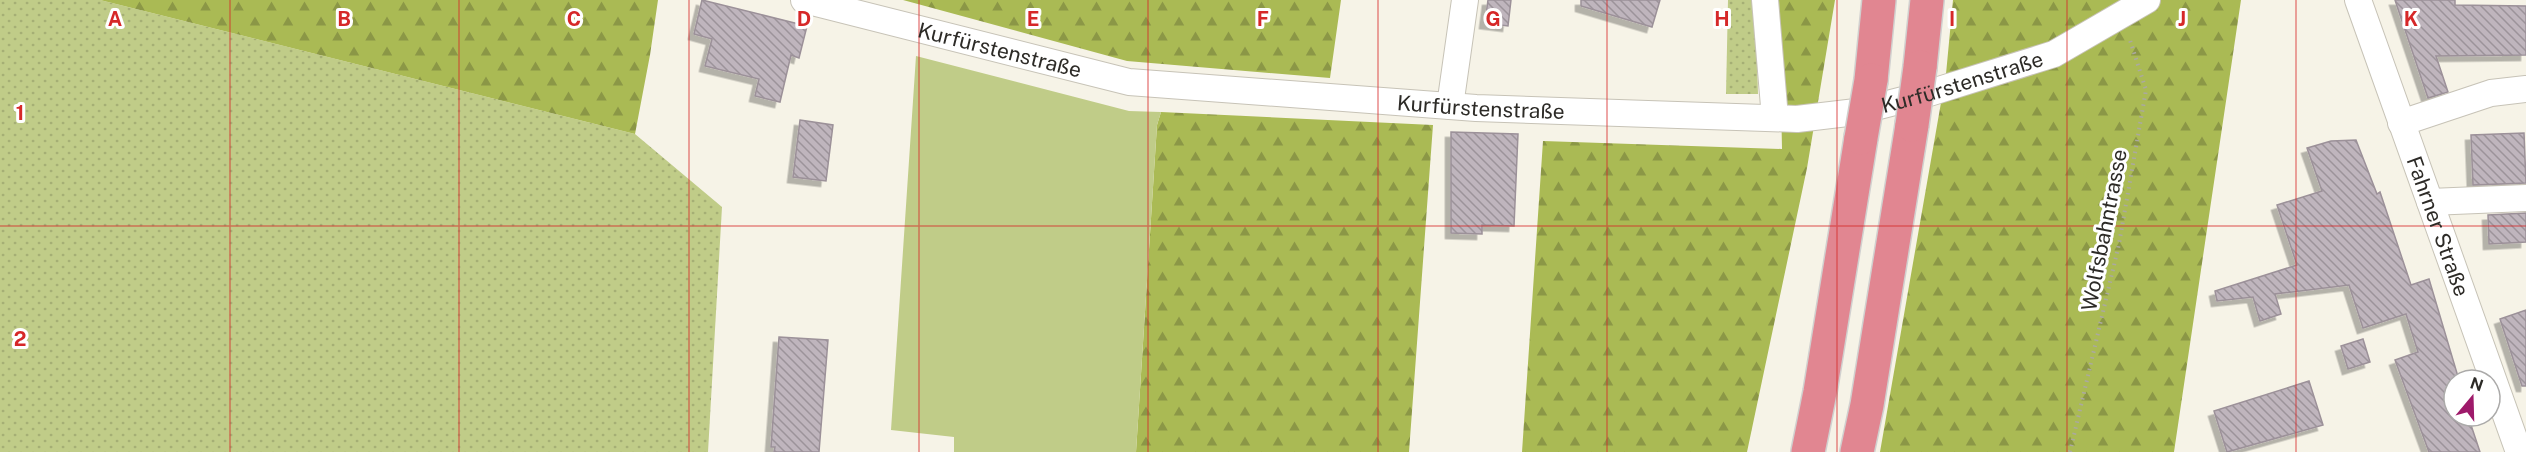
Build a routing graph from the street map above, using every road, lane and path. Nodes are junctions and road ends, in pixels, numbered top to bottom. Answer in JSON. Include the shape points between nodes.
{"nodes":[{"id":1,"x":804,"y":0,"type":"edge"},
{"id":2,"x":1465,"y":0,"type":"edge"},
{"id":3,"x":1765,"y":0,"type":"edge"},
{"id":4,"x":1879,"y":0,"type":"edge"},
{"id":5,"x":1927,"y":0,"type":"edge"},
{"id":6,"x":2147,"y":0,"type":"edge"},
{"id":7,"x":2358,"y":0,"type":"edge"},
{"id":8,"x":2122,"y":15,"type":"junction"},
{"id":9,"x":2526,"y":88,"type":"edge"},
{"id":10,"x":1450,"y":106,"type":"junction"},
{"id":11,"x":1775,"y":118,"type":"junction"},
{"id":12,"x":2401,"y":123,"type":"junction"},
{"id":13,"x":2526,"y":198,"type":"edge"},
{"id":14,"x":2430,"y":202,"type":"junction"},
{"id":15,"x":1808,"y":452,"type":"edge"},
{"id":16,"x":1857,"y":452,"type":"edge"},
{"id":17,"x":2070,"y":452,"type":"edge"},
{"id":18,"x":2519,"y":452,"type":"edge"}],
"edges":[{"from":1,"to":10,"type":"street","name":"Kurfürstenstraße","via":[[1129,82]]},
{"from":2,"to":10,"type":"street"},
{"from":3,"to":11,"type":"street"},
{"from":4,"to":15,"type":"highway","bridge":true,"via":[[1861,138]]},
{"from":5,"to":16,"type":"highway","bridge":true,"via":[[1912,125]]},
{"from":6,"to":8,"type":"street","name":"Kurfürstenstraße"},
{"from":7,"to":12,"type":"street","name":"Fahrner Straße"},
{"from":8,"to":11,"type":"street","name":"Kurfürstenstraße","via":[[2054,54],[1926,94],[1856,112]]},
{"from":8,"to":17,"type":"path","name":"Wolfsbahntrasse","via":[[2146,90],[2119,244]]},
{"from":9,"to":12,"type":"street","via":[[2491,93]]},
{"from":10,"to":11,"type":"street","name":"Kurfürstenstraße"},
{"from":12,"to":14,"type":"street","name":"Fahrner Straße"},
{"from":13,"to":14,"type":"street"},
{"from":14,"to":18,"type":"street","name":"Fahrner Straße"}]}
